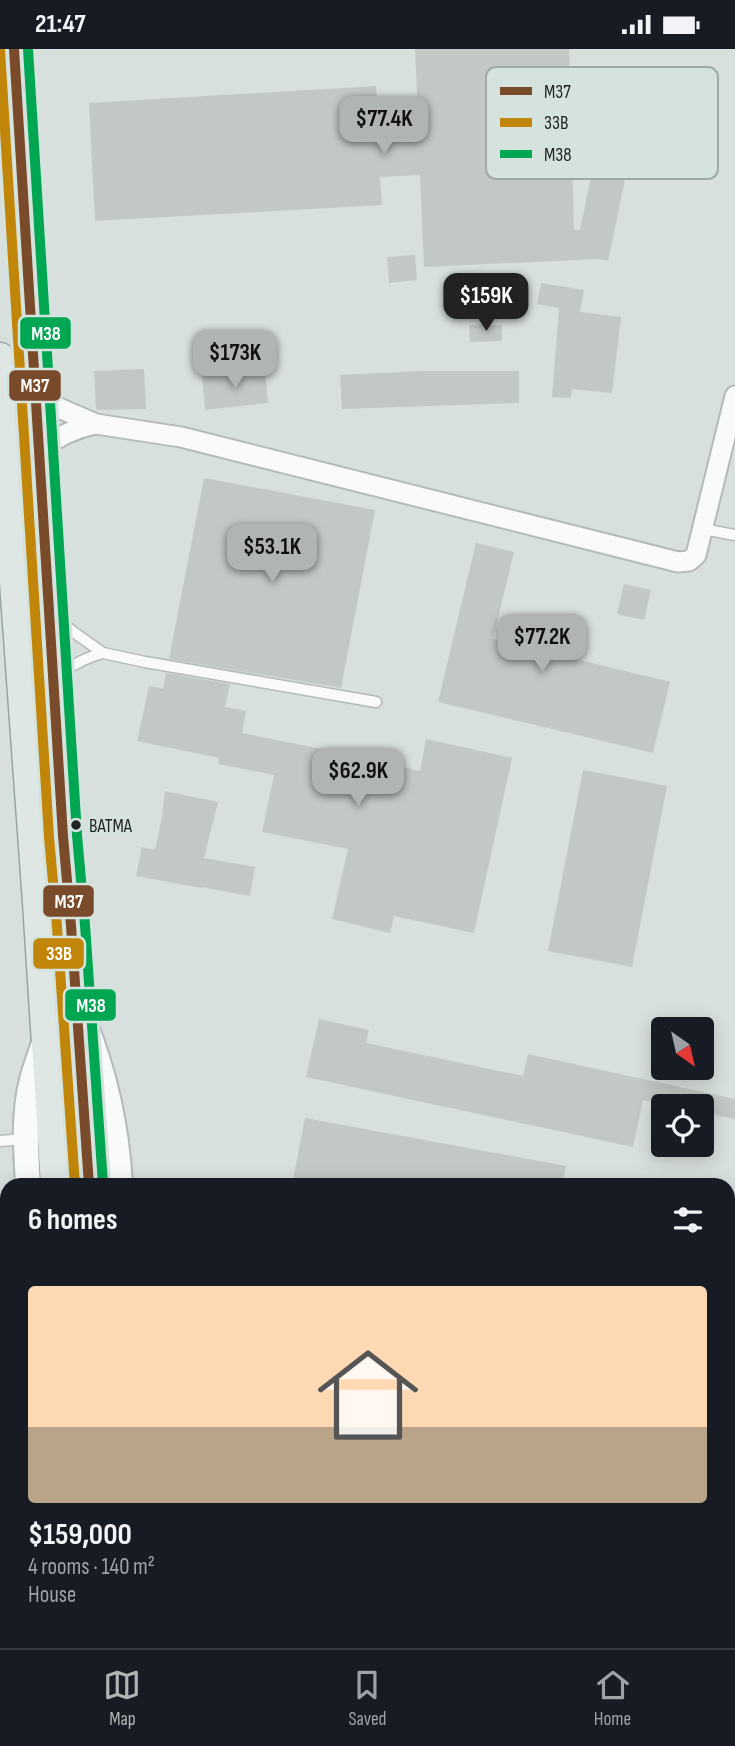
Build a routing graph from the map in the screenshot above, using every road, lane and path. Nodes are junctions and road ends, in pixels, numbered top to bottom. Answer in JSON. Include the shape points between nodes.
{"nodes":[{"id":1,"x":14,"y":49,"type":"edge"},
{"id":2,"x":0,"y":359,"type":"edge"},
{"id":3,"x":35,"y":391,"type":"junction"},
{"id":4,"x":735,"y":396,"type":"edge"},
{"id":5,"x":96,"y":423,"type":"junction"},
{"id":6,"x":39,"y":450,"type":"junction"},
{"id":7,"x":703,"y":529,"type":"junction"},
{"id":8,"x":735,"y":535,"type":"edge"},
{"id":9,"x":49,"y":608,"type":"junction"},
{"id":10,"x":103,"y":653,"type":"junction"},
{"id":11,"x":53,"y":680,"type":"junction"},
{"id":12,"x":376,"y":702,"type":"dead end"},
{"id":13,"x":76,"y":1001,"type":"junction"},
{"id":14,"x":47,"y":1032,"type":"junction"},
{"id":15,"x":25,"y":1139,"type":"junction"},
{"id":16,"x":0,"y":1141,"type":"edge"},
{"id":17,"x":28,"y":1178,"type":"edge"},
{"id":18,"x":57,"y":1178,"type":"edge"},
{"id":19,"x":89,"y":1178,"type":"edge"},
{"id":20,"x":119,"y":1178,"type":"edge"}],
"edges":[{"from":1,"to":3,"type":"main road"},
{"from":2,"to":14,"type":"main road"},
{"from":3,"to":5,"type":"street","via":[[59,408]]},
{"from":3,"to":6,"type":"main road"},
{"from":4,"to":7,"type":"street"},
{"from":5,"to":6,"type":"street","via":[[79,427]]},
{"from":5,"to":7,"type":"street","via":[[181,437],[678,562],[696,555]]},
{"from":6,"to":9,"type":"main road"},
{"from":7,"to":8,"type":"lane"},
{"from":9,"to":10,"type":"lane"},
{"from":9,"to":11,"type":"main road"},
{"from":10,"to":11,"type":"lane","via":[[89,656]]},
{"from":10,"to":12,"type":"lane"},
{"from":11,"to":13,"type":"main road"},
{"from":13,"to":19,"type":"main road"},
{"from":13,"to":20,"type":"street","via":[[106,1085]]},
{"from":14,"to":15,"type":"street","via":[[32,1081]]},
{"from":14,"to":18,"type":"main road"},
{"from":15,"to":16,"type":"lane"},
{"from":15,"to":17,"type":"street"}]}
